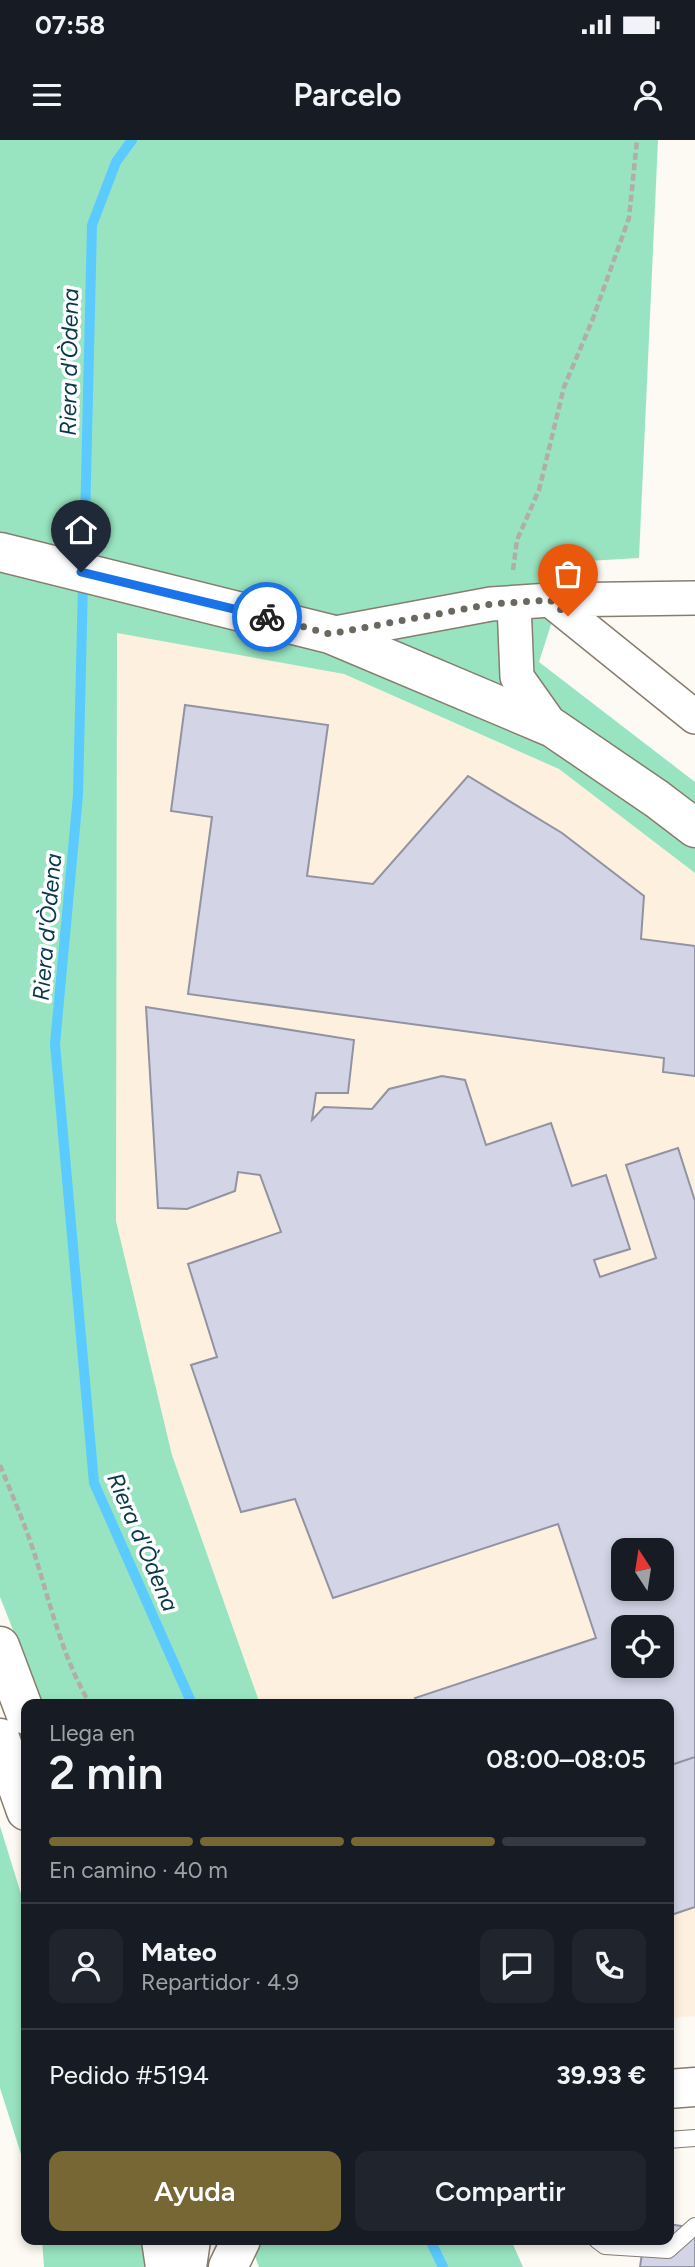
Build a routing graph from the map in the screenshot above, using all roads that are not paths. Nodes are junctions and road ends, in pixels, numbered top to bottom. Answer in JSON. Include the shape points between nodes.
{"nodes":[{"id":1,"x":0,"y":552,"type":"edge"},
{"id":2,"x":695,"y":598,"type":"edge"},
{"id":3,"x":550,"y":600,"type":"junction"},
{"id":4,"x":514,"y":603,"type":"junction"},
{"id":5,"x":330,"y":634,"type":"junction"},
{"id":6,"x":695,"y":718,"type":"edge"},
{"id":7,"x":553,"y":728,"type":"junction"},
{"id":8,"x":695,"y":828,"type":"edge"},
{"id":9,"x":0,"y":1646,"type":"edge"},
{"id":10,"x":21,"y":1702,"type":"edge"},
{"id":11,"x":0,"y":1738,"type":"edge"},
{"id":12,"x":21,"y":1797,"type":"edge"},
{"id":13,"x":695,"y":2087,"type":"edge"},
{"id":14,"x":674,"y":2089,"type":"edge"},
{"id":15,"x":695,"y":2138,"type":"edge"},
{"id":16,"x":674,"y":2140,"type":"edge"},
{"id":17,"x":695,"y":2227,"type":"edge"},
{"id":18,"x":162,"y":2245,"type":"edge"},
{"id":19,"x":191,"y":2245,"type":"edge"},
{"id":20,"x":193,"y":2245,"type":"edge"},
{"id":21,"x":239,"y":2245,"type":"edge"},
{"id":22,"x":604,"y":2245,"type":"edge"},
{"id":23,"x":674,"y":2245,"type":"edge"},
{"id":24,"x":674,"y":2245,"type":"edge"},
{"id":25,"x":164,"y":2267,"type":"edge"},
{"id":26,"x":187,"y":2267,"type":"edge"},
{"id":27,"x":197,"y":2267,"type":"edge"},
{"id":28,"x":228,"y":2267,"type":"edge"}],
"edges":[{"from":1,"to":5,"type":"street"},
{"from":2,"to":3,"type":"street"},
{"from":3,"to":4,"type":"street"},
{"from":3,"to":6,"type":"street"},
{"from":4,"to":5,"type":"street"},
{"from":4,"to":7,"type":"street","via":[[517,677]]},
{"from":5,"to":7,"type":"street"},
{"from":7,"to":8,"type":"street"},
{"from":9,"to":10,"type":"street"},
{"from":11,"to":12,"type":"street"},
{"from":13,"to":14,"type":"street"},
{"from":15,"to":16,"type":"lane"},
{"from":17,"to":24,"type":"lane"},
{"from":18,"to":25,"type":"street"},
{"from":19,"to":26,"type":"street"},
{"from":20,"to":27,"type":"street"},
{"from":21,"to":28,"type":"street"},
{"from":22,"to":23,"type":"lane","via":[[668,2250]]}]}
